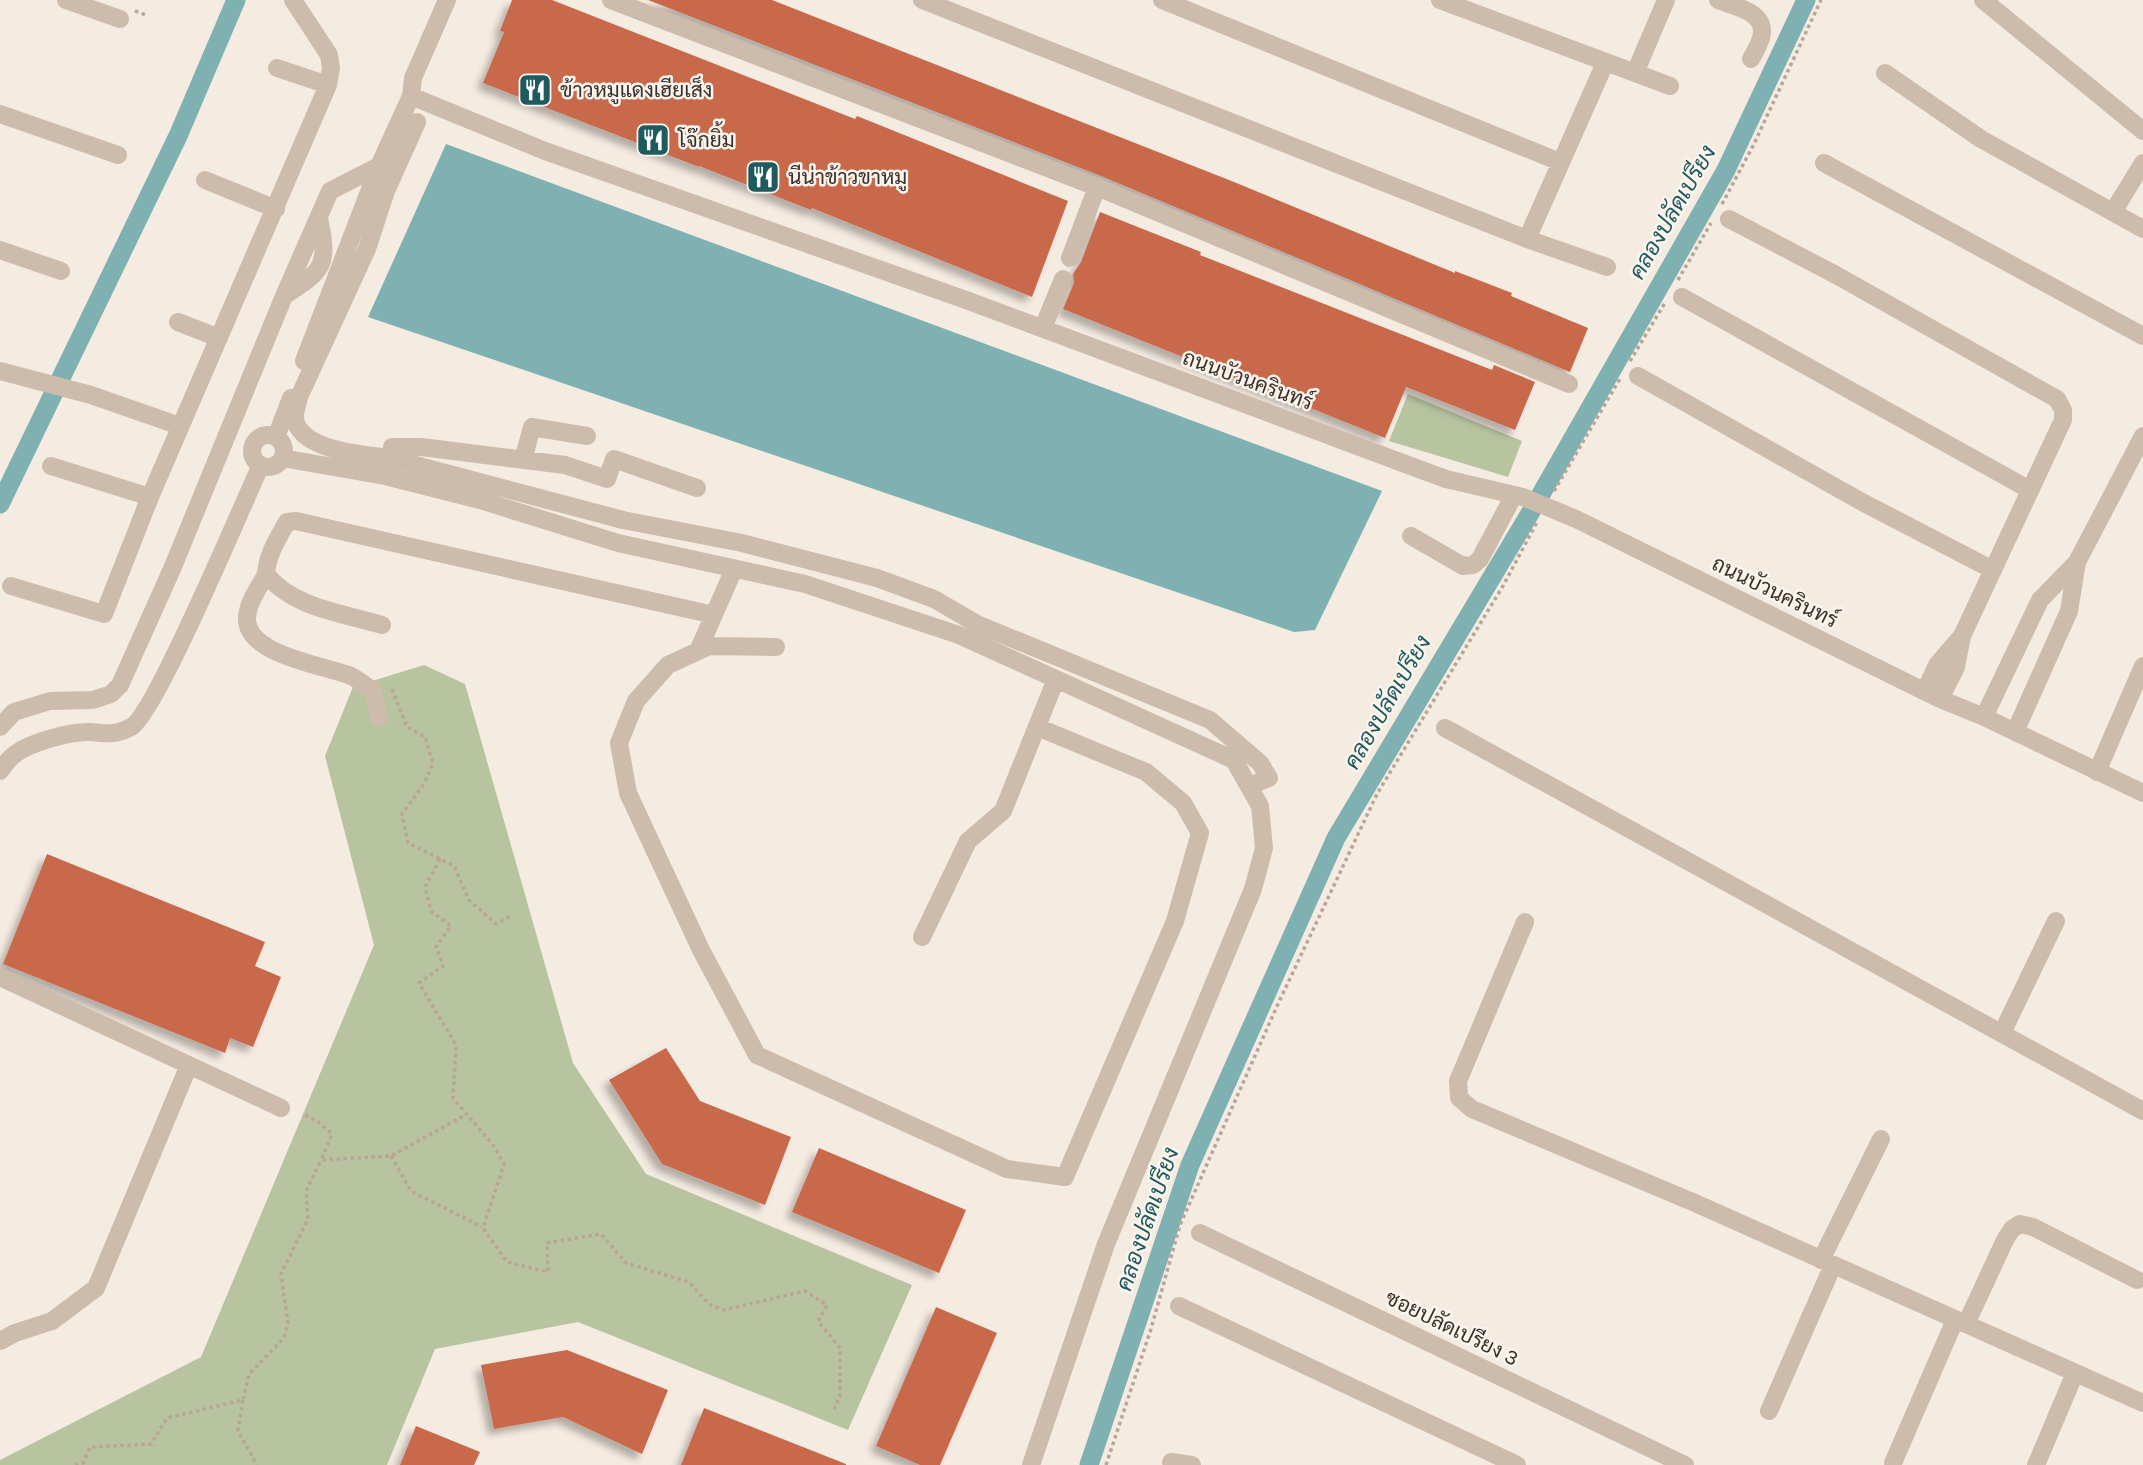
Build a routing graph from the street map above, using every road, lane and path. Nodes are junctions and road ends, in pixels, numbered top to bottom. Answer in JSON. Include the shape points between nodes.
{"nodes":[{"id":1,"x":66,"y":0,"type":"edge"},
{"id":2,"x":293,"y":0,"type":"edge"},
{"id":3,"x":447,"y":0,"type":"edge"},
{"id":4,"x":611,"y":0,"type":"edge"},
{"id":5,"x":922,"y":0,"type":"edge"},
{"id":6,"x":1162,"y":0,"type":"edge"},
{"id":7,"x":1440,"y":0,"type":"edge"},
{"id":8,"x":1666,"y":0,"type":"edge"},
{"id":9,"x":1718,"y":0,"type":"edge"},
{"id":10,"x":1983,"y":0,"type":"edge"},
{"id":11,"x":120,"y":19,"type":"dead end"},
{"id":12,"x":1751,"y":59,"type":"dead end"},
{"id":13,"x":1605,"y":63,"type":"junction"},
{"id":14,"x":277,"y":68,"type":"dead end"},
{"id":15,"x":1885,"y":72,"type":"dead end"},
{"id":16,"x":1635,"y":74,"type":"junction"},
{"id":17,"x":328,"y":85,"type":"junction"},
{"id":18,"x":1670,"y":86,"type":"dead end"},
{"id":19,"x":411,"y":96,"type":"junction"},
{"id":20,"x":0,"y":114,"type":"edge"},
{"id":21,"x":417,"y":122,"type":"dead end"},
{"id":22,"x":2143,"y":131,"type":"edge"},
{"id":23,"x":118,"y":155,"type":"dead end"},
{"id":24,"x":1560,"y":162,"type":"junction"},
{"id":25,"x":1824,"y":163,"type":"dead end"},
{"id":26,"x":2143,"y":163,"type":"edge"},
{"id":27,"x":379,"y":166,"type":"junction"},
{"id":28,"x":205,"y":180,"type":"dead end"},
{"id":29,"x":1097,"y":187,"type":"junction"},
{"id":30,"x":276,"y":209,"type":"junction"},
{"id":31,"x":2113,"y":212,"type":"junction"},
{"id":32,"x":1729,"y":219,"type":"dead end"},
{"id":33,"x":2143,"y":229,"type":"edge"},
{"id":34,"x":1527,"y":239,"type":"junction"},
{"id":35,"x":0,"y":250,"type":"edge"},
{"id":36,"x":1070,"y":258,"type":"dead end"},
{"id":37,"x":1607,"y":267,"type":"dead end"},
{"id":38,"x":61,"y":271,"type":"dead end"},
{"id":39,"x":1063,"y":279,"type":"dead end"},
{"id":40,"x":1682,"y":297,"type":"dead end"},
{"id":41,"x":178,"y":321,"type":"dead end"},
{"id":42,"x":1043,"y":328,"type":"junction"},
{"id":43,"x":2143,"y":336,"type":"edge"},
{"id":44,"x":219,"y":338,"type":"junction"},
{"id":45,"x":0,"y":371,"type":"edge"},
{"id":46,"x":1637,"y":376,"type":"dead end"},
{"id":47,"x":1569,"y":384,"type":"dead end"},
{"id":48,"x":180,"y":426,"type":"junction"},
{"id":49,"x":587,"y":436,"type":"dead end"},
{"id":50,"x":2143,"y":436,"type":"edge"},
{"id":51,"x":276,"y":437,"type":"junction"},
{"id":52,"x":282,"y":458,"type":"junction"},
{"id":53,"x":389,"y":458,"type":"junction"},
{"id":54,"x":523,"y":460,"type":"junction"},
{"id":55,"x":261,"y":464,"type":"junction"},
{"id":56,"x":51,"y":466,"type":"dead end"},
{"id":57,"x":385,"y":476,"type":"junction"},
{"id":58,"x":697,"y":488,"type":"dead end"},
{"id":59,"x":2030,"y":490,"type":"junction"},
{"id":60,"x":1519,"y":496,"type":"junction"},
{"id":61,"x":150,"y":497,"type":"junction"},
{"id":62,"x":1411,"y":536,"type":"dead end"},
{"id":63,"x":2077,"y":562,"type":"junction"},
{"id":64,"x":734,"y":569,"type":"junction"},
{"id":65,"x":1993,"y":570,"type":"junction"},
{"id":66,"x":266,"y":574,"type":"junction"},
{"id":67,"x":11,"y":586,"type":"dead end"},
{"id":68,"x":714,"y":615,"type":"junction"},
{"id":69,"x":382,"y":625,"type":"dead end"},
{"id":70,"x":776,"y":647,"type":"dead end"},
{"id":71,"x":698,"y":651,"type":"junction"},
{"id":72,"x":2143,"y":666,"type":"edge"},
{"id":73,"x":1056,"y":679,"type":"junction"},
{"id":74,"x":390,"y":684,"type":"dead end"},
{"id":75,"x":1933,"y":695,"type":"junction"},
{"id":76,"x":1984,"y":717,"type":"junction"},
{"id":77,"x":379,"y":718,"type":"dead end"},
{"id":78,"x":0,"y":727,"type":"edge"},
{"id":79,"x":1037,"y":727,"type":"junction"},
{"id":80,"x":1445,"y":728,"type":"dead end"},
{"id":81,"x":2015,"y":732,"type":"junction"},
{"id":82,"x":0,"y":771,"type":"edge"},
{"id":83,"x":2098,"y":772,"type":"junction"},
{"id":84,"x":1249,"y":786,"type":"junction"},
{"id":85,"x":2143,"y":793,"type":"edge"},
{"id":86,"x":440,"y":859,"type":"junction"},
{"id":87,"x":513,"y":915,"type":"dead end"},
{"id":88,"x":2056,"y":921,"type":"dead end"},
{"id":89,"x":1525,"y":922,"type":"dead end"},
{"id":90,"x":922,"y":937,"type":"dead end"},
{"id":91,"x":0,"y":977,"type":"edge"},
{"id":92,"x":2001,"y":1032,"type":"junction"},
{"id":93,"x":189,"y":1065,"type":"junction"},
{"id":94,"x":281,"y":1108,"type":"dead end"},
{"id":95,"x":2143,"y":1111,"type":"edge"},
{"id":96,"x":467,"y":1114,"type":"junction"},
{"id":97,"x":305,"y":1115,"type":"dead end"},
{"id":98,"x":1881,"y":1139,"type":"dead end"},
{"id":99,"x":391,"y":1156,"type":"junction"},
{"id":100,"x":321,"y":1160,"type":"junction"},
{"id":101,"x":483,"y":1227,"type":"junction"},
{"id":102,"x":1200,"y":1233,"type":"dead end"},
{"id":103,"x":1827,"y":1262,"type":"junction"},
{"id":104,"x":2137,"y":1280,"type":"dead end"},
{"id":105,"x":1179,"y":1306,"type":"dead end"},
{"id":106,"x":1961,"y":1322,"type":"junction"},
{"id":107,"x":0,"y":1341,"type":"edge"},
{"id":108,"x":2075,"y":1373,"type":"junction"},
{"id":109,"x":243,"y":1400,"type":"junction"},
{"id":110,"x":2143,"y":1404,"type":"edge"},
{"id":111,"x":834,"y":1409,"type":"dead end"},
{"id":112,"x":1769,"y":1411,"type":"dead end"},
{"id":113,"x":1171,"y":1462,"type":"dead end"},
{"id":114,"x":1893,"y":1463,"type":"dead end"},
{"id":115,"x":75,"y":1465,"type":"edge"},
{"id":116,"x":257,"y":1465,"type":"edge"},
{"id":117,"x":1031,"y":1465,"type":"edge"},
{"id":118,"x":1192,"y":1465,"type":"edge"},
{"id":119,"x":1517,"y":1465,"type":"edge"},
{"id":120,"x":1685,"y":1465,"type":"edge"},
{"id":121,"x":2036,"y":1465,"type":"edge"}],
"edges":[{"from":1,"to":11,"type":"street"},
{"from":2,"to":17,"type":"street","via":[[329,55]]},
{"from":3,"to":19,"type":"street","via":[[413,78]]},
{"from":4,"to":29,"type":"street"},
{"from":5,"to":34,"type":"street"},
{"from":6,"to":24,"type":"street"},
{"from":7,"to":13,"type":"street"},
{"from":8,"to":16,"type":"street"},
{"from":9,"to":12,"type":"street","via":[[1755,15],[1760,23],[1763,33]]},
{"from":10,"to":22,"type":"street"},
{"from":13,"to":16,"type":"street"},
{"from":13,"to":24,"type":"street"},
{"from":14,"to":17,"type":"street"},
{"from":15,"to":31,"type":"street","via":[[1981,139]]},
{"from":16,"to":18,"type":"street"},
{"from":17,"to":30,"type":"street"},
{"from":19,"to":27,"type":"street"},
{"from":19,"to":42,"type":"street","name":"ถนนบัวนครินทร์","via":[[545,151]]},
{"from":20,"to":23,"type":"street"},
{"from":21,"to":53,"type":"street","via":[[386,191],[367,249],[299,397],[295,419],[303,436],[328,447]]},
{"from":24,"to":34,"type":"street"},
{"from":25,"to":43,"type":"street"},
{"from":26,"to":31,"type":"street"},
{"from":27,"to":51,"type":"street"},
{"from":27,"to":78,"type":"street","via":[[331,191],[319,218],[326,249],[315,276],[284,296],[120,685],[93,700],[50,701],[14,712]]},
{"from":28,"to":30,"type":"street"},
{"from":29,"to":36,"type":"street"},
{"from":29,"to":47,"type":"street"},
{"from":30,"to":44,"type":"street"},
{"from":31,"to":33,"type":"street"},
{"from":32,"to":59,"type":"street","via":[[2057,399],[2063,421]]},
{"from":34,"to":37,"type":"street"},
{"from":35,"to":38,"type":"street"},
{"from":39,"to":42,"type":"street"},
{"from":40,"to":59,"type":"street"},
{"from":41,"to":44,"type":"street"},
{"from":42,"to":60,"type":"street","name":"ถนนบัวนครินทร์","via":[[1434,474]]},
{"from":44,"to":48,"type":"street"},
{"from":45,"to":48,"type":"street","via":[[91,395]]},
{"from":46,"to":65,"type":"street"},
{"from":48,"to":61,"type":"street"},
{"from":49,"to":54,"type":"street","via":[[532,427]]},
{"from":50,"to":63,"type":"street"},
{"from":51,"to":52,"type":"street","via":[[284,446]]},
{"from":51,"to":55,"type":"street","via":[[264,436],[254,443],[253,455]]},
{"from":52,"to":55,"type":"street","via":[[273,466]]},
{"from":52,"to":57,"type":"street"},
{"from":53,"to":54,"type":"street","via":[[392,447],[421,447]]},
{"from":53,"to":57,"type":"street"},
{"from":53,"to":84,"type":"street","via":[[623,520],[742,543],[877,578],[934,599],[977,624],[1210,720],[1260,763],[1269,778]]},
{"from":54,"to":58,"type":"street","via":[[565,465],[607,479],[614,459]]},
{"from":55,"to":82,"type":"street","via":[[178,648],[133,726],[108,736],[88,732],[30,745],[13,755]]},
{"from":56,"to":61,"type":"street"},
{"from":57,"to":64,"type":"street","via":[[618,543]]},
{"from":59,"to":65,"type":"street"},
{"from":60,"to":62,"type":"street","via":[[1473,565],[1463,566]]},
{"from":60,"to":75,"type":"street","name":"ถนนบัวนครินทร์","via":[[1576,519]]},
{"from":61,"to":67,"type":"street","via":[[104,614]]},
{"from":63,"to":76,"type":"street","via":[[2040,600]]},
{"from":63,"to":81,"type":"street","via":[[2069,611]]},
{"from":64,"to":68,"type":"street"},
{"from":64,"to":73,"type":"street","via":[[805,584],[960,635]]},
{"from":65,"to":75,"type":"street","via":[[1962,636],[1937,665]]},
{"from":66,"to":68,"type":"street","via":[[275,542],[287,522],[296,522]]},
{"from":66,"to":69,"type":"street","via":[[278,589],[306,603]]},
{"from":66,"to":77,"type":"street","via":[[251,602],[250,634],[265,648],[353,677],[373,691]]},
{"from":68,"to":71,"type":"street"},
{"from":70,"to":71,"type":"street","via":[[709,646]]},
{"from":71,"to":79,"type":"street","via":[[668,665],[636,701],[619,743],[628,793],[701,950],[757,1055],[1007,1169],[1065,1177],[1175,921],[1200,833],[1183,803],[1146,772]]},
{"from":72,"to":83,"type":"street"},
{"from":73,"to":79,"type":"street"},
{"from":73,"to":84,"type":"street","via":[[1234,760]]},
{"from":74,"to":86,"type":"path","via":[[407,727],[425,737],[433,763],[424,785],[402,814],[408,843]]},
{"from":75,"to":76,"type":"street","name":"ถนนบัวนครินทร์"},
{"from":76,"to":81,"type":"street","name":"ถนนบัวนครินทร์"},
{"from":79,"to":90,"type":"street","via":[[1003,811],[968,841]]},
{"from":80,"to":92,"type":"street"},
{"from":81,"to":83,"type":"street","name":"ถนนบัวนครินทร์"},
{"from":83,"to":85,"type":"street","name":"ถนนบัวนครินทร์"},
{"from":84,"to":117,"type":"street","via":[[1260,806],[1264,848],[1253,889],[1106,1244]]},
{"from":86,"to":87,"type":"path","via":[[454,866],[468,900],[496,924]]},
{"from":86,"to":96,"type":"path","via":[[425,887],[431,911],[451,926],[436,947],[443,966],[419,983],[456,1045],[453,1098]]},
{"from":88,"to":92,"type":"street"},
{"from":89,"to":103,"type":"street","via":[[1458,1082],[1459,1098],[1472,1109]]},
{"from":91,"to":93,"type":"street"},
{"from":92,"to":95,"type":"street"},
{"from":93,"to":94,"type":"street"},
{"from":93,"to":107,"type":"street","via":[[96,1287],[52,1321]]},
{"from":96,"to":99,"type":"path"},
{"from":96,"to":101,"type":"path","via":[[504,1164]]},
{"from":97,"to":100,"type":"path","via":[[332,1134]]},
{"from":98,"to":103,"type":"street"},
{"from":99,"to":100,"type":"path"},
{"from":99,"to":101,"type":"path","via":[[411,1191]]},
{"from":100,"to":109,"type":"path","via":[[306,1191],[308,1220],[281,1275],[288,1323],[284,1338],[249,1374]]},
{"from":101,"to":111,"type":"path","via":[[507,1262],[548,1272],[547,1243],[601,1234],[626,1263],[689,1282],[710,1305],[724,1310],[805,1291],[827,1305],[818,1321],[840,1348],[840,1397]]},
{"from":102,"to":120,"type":"street","name":"ซอยปลัดเปรียง 3"},
{"from":103,"to":106,"type":"street"},
{"from":103,"to":112,"type":"street"},
{"from":104,"to":106,"type":"street","via":[[2020,1224],[2005,1240]]},
{"from":105,"to":119,"type":"street"},
{"from":106,"to":108,"type":"street"},
{"from":106,"to":114,"type":"street"},
{"from":108,"to":110,"type":"street"},
{"from":108,"to":121,"type":"street"},
{"from":109,"to":115,"type":"path","via":[[167,1418],[150,1444],[90,1447],[83,1463]]},
{"from":109,"to":116,"type":"path","via":[[239,1431]]},
{"from":113,"to":118,"type":"street"}]}
